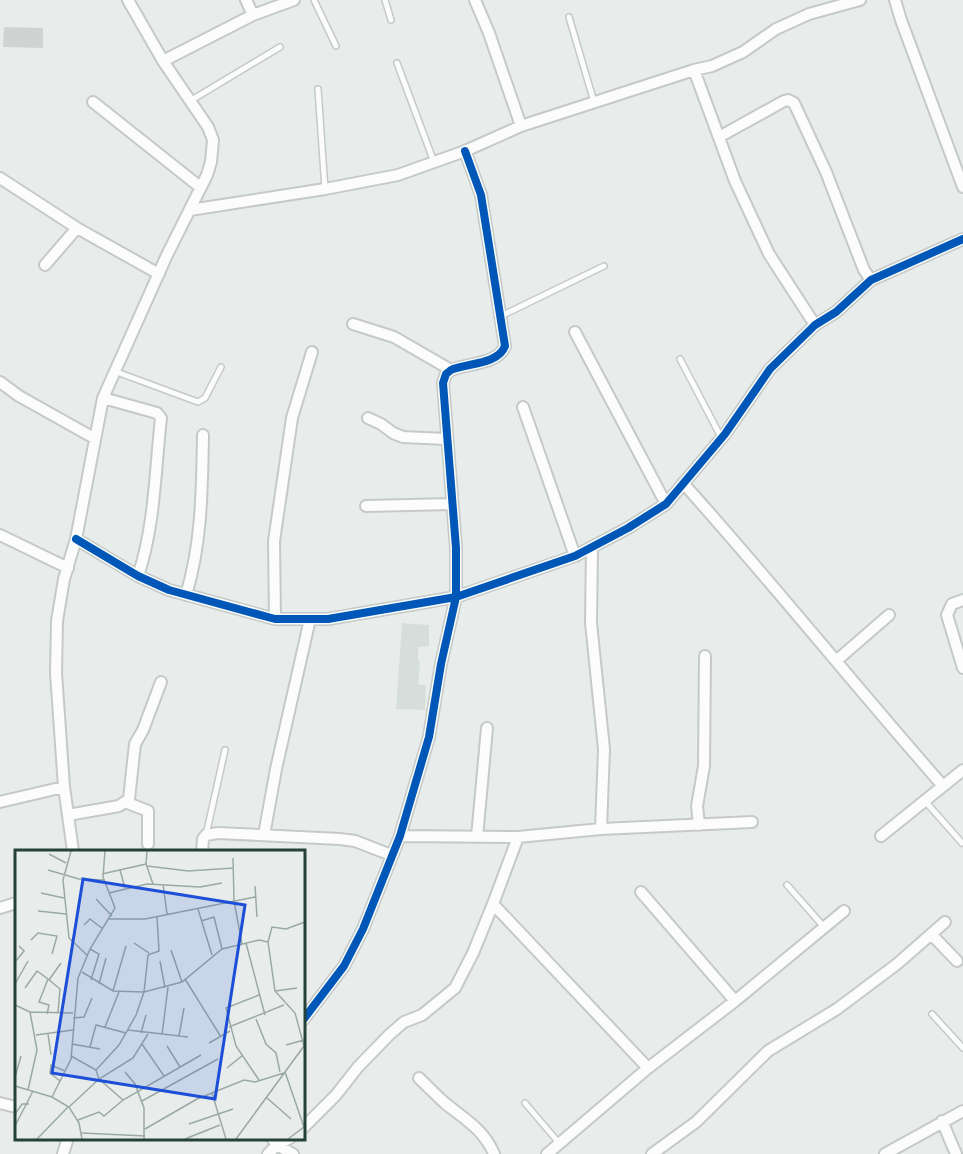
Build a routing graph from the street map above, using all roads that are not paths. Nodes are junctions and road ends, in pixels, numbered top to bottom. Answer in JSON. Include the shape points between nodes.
{"nodes":[{"id":1,"x":128,"y":0,"type":"edge"},
{"id":2,"x":246,"y":0,"type":"edge"},
{"id":3,"x":294,"y":0,"type":"edge"},
{"id":4,"x":314,"y":0,"type":"edge"},
{"id":5,"x":385,"y":0,"type":"edge"},
{"id":6,"x":476,"y":0,"type":"edge"},
{"id":7,"x":860,"y":0,"type":"edge"},
{"id":8,"x":895,"y":0,"type":"edge"},
{"id":9,"x":253,"y":15,"type":"junction"},
{"id":10,"x":569,"y":17,"type":"dead end"},
{"id":11,"x":391,"y":20,"type":"dead end"},
{"id":12,"x":336,"y":46,"type":"dead end"},
{"id":13,"x":280,"y":47,"type":"dead end"},
{"id":14,"x":163,"y":61,"type":"junction"},
{"id":15,"x":397,"y":63,"type":"dead end"},
{"id":16,"x":694,"y":70,"type":"junction"},
{"id":17,"x":318,"y":89,"type":"dead end"},
{"id":18,"x":190,"y":101,"type":"junction"},
{"id":19,"x":93,"y":102,"type":"dead end"},
{"id":20,"x":595,"y":103,"type":"junction"},
{"id":21,"x":521,"y":126,"type":"junction"},
{"id":22,"x":719,"y":137,"type":"junction"},
{"id":23,"x":465,"y":151,"type":"junction"},
{"id":24,"x":434,"y":162,"type":"junction"},
{"id":25,"x":0,"y":178,"type":"edge"},
{"id":26,"x":200,"y":187,"type":"junction"},
{"id":27,"x":963,"y":187,"type":"edge"},
{"id":28,"x":325,"y":189,"type":"junction"},
{"id":29,"x":190,"y":210,"type":"junction"},
{"id":30,"x":77,"y":228,"type":"junction"},
{"id":31,"x":963,"y":238,"type":"edge"},
{"id":32,"x":45,"y":265,"type":"dead end"},
{"id":33,"x":604,"y":266,"type":"dead end"},
{"id":34,"x":159,"y":274,"type":"junction"},
{"id":35,"x":871,"y":280,"type":"junction"},
{"id":36,"x":501,"y":316,"type":"junction"},
{"id":37,"x":353,"y":324,"type":"dead end"},
{"id":38,"x":815,"y":325,"type":"junction"},
{"id":39,"x":575,"y":332,"type":"dead end"},
{"id":40,"x":312,"y":352,"type":"dead end"},
{"id":41,"x":680,"y":359,"type":"dead end"},
{"id":42,"x":221,"y":368,"type":"dead end"},
{"id":43,"x":451,"y":370,"type":"junction"},
{"id":44,"x":114,"y":371,"type":"junction"},
{"id":45,"x":0,"y":382,"type":"edge"},
{"id":46,"x":103,"y":398,"type":"junction"},
{"id":47,"x":523,"y":407,"type":"dead end"},
{"id":48,"x":368,"y":418,"type":"dead end"},
{"id":49,"x":203,"y":435,"type":"dead end"},
{"id":50,"x":94,"y":438,"type":"junction"},
{"id":51,"x":722,"y":438,"type":"junction"},
{"id":52,"x":446,"y":439,"type":"junction"},
{"id":53,"x":683,"y":483,"type":"junction"},
{"id":54,"x":452,"y":504,"type":"junction"},
{"id":55,"x":666,"y":504,"type":"junction"},
{"id":56,"x":366,"y":506,"type":"dead end"},
{"id":57,"x":0,"y":535,"type":"edge"},
{"id":58,"x":76,"y":539,"type":"junction"},
{"id":59,"x":592,"y":547,"type":"junction"},
{"id":60,"x":575,"y":556,"type":"junction"},
{"id":61,"x":68,"y":568,"type":"junction"},
{"id":62,"x":138,"y":576,"type":"junction"},
{"id":63,"x":186,"y":595,"type":"junction"},
{"id":64,"x":456,"y":597,"type":"junction"},
{"id":65,"x":963,"y":600,"type":"edge"},
{"id":66,"x":889,"y":615,"type":"dead end"},
{"id":67,"x":275,"y":619,"type":"junction"},
{"id":68,"x":310,"y":620,"type":"junction"},
{"id":69,"x":705,"y":656,"type":"dead end"},
{"id":70,"x":836,"y":661,"type":"junction"},
{"id":71,"x":963,"y":668,"type":"edge"},
{"id":72,"x":161,"y":682,"type":"dead end"},
{"id":73,"x":487,"y":728,"type":"dead end"},
{"id":74,"x":225,"y":750,"type":"dead end"},
{"id":75,"x":963,"y":770,"type":"edge"},
{"id":76,"x":943,"y":786,"type":"junction"},
{"id":77,"x":64,"y":787,"type":"junction"},
{"id":78,"x":925,"y":801,"type":"junction"},
{"id":79,"x":0,"y":802,"type":"edge"},
{"id":80,"x":125,"y":802,"type":"junction"},
{"id":81,"x":68,"y":815,"type":"junction"},
{"id":82,"x":752,"y":822,"type":"dead end"},
{"id":83,"x":699,"y":825,"type":"junction"},
{"id":84,"x":602,"y":829,"type":"junction"},
{"id":85,"x":206,"y":835,"type":"junction"},
{"id":86,"x":264,"y":835,"type":"junction"},
{"id":87,"x":400,"y":836,"type":"junction"},
{"id":88,"x":881,"y":836,"type":"dead end"},
{"id":89,"x":477,"y":837,"type":"junction"},
{"id":90,"x":518,"y":837,"type":"junction"},
{"id":91,"x":962,"y":843,"type":"edge"},
{"id":92,"x":148,"y":844,"type":"dead end"},
{"id":93,"x":73,"y":850,"type":"edge"},
{"id":94,"x":202,"y":850,"type":"edge"},
{"id":95,"x":391,"y":855,"type":"junction"},
{"id":96,"x":786,"y":885,"type":"dead end"},
{"id":97,"x":641,"y":892,"type":"dead end"},
{"id":98,"x":15,"y":903,"type":"edge"},
{"id":99,"x":494,"y":904,"type":"junction"},
{"id":100,"x":0,"y":908,"type":"edge"},
{"id":101,"x":844,"y":911,"type":"dead end"},
{"id":102,"x":945,"y":922,"type":"dead end"},
{"id":103,"x":824,"y":927,"type":"junction"},
{"id":104,"x":931,"y":934,"type":"junction"},
{"id":105,"x":957,"y":961,"type":"dead end"},
{"id":106,"x":735,"y":1001,"type":"junction"},
{"id":107,"x":932,"y":1014,"type":"dead end"},
{"id":108,"x":304,"y":1019,"type":"edge"},
{"id":109,"x":963,"y":1048,"type":"edge"},
{"id":110,"x":648,"y":1068,"type":"junction"},
{"id":111,"x":419,"y":1078,"type":"dead end"},
{"id":112,"x":0,"y":1103,"type":"edge"},
{"id":113,"x":525,"y":1103,"type":"dead end"},
{"id":114,"x":15,"y":1107,"type":"edge"},
{"id":115,"x":963,"y":1111,"type":"edge"},
{"id":116,"x":942,"y":1121,"type":"junction"},
{"id":117,"x":304,"y":1127,"type":"edge"},
{"id":118,"x":68,"y":1139,"type":"edge"},
{"id":119,"x":275,"y":1141,"type":"edge"},
{"id":120,"x":560,"y":1144,"type":"junction"},
{"id":121,"x":63,"y":1154,"type":"edge"},
{"id":122,"x":268,"y":1154,"type":"edge"},
{"id":123,"x":293,"y":1154,"type":"edge"},
{"id":124,"x":494,"y":1154,"type":"edge"},
{"id":125,"x":547,"y":1154,"type":"edge"},
{"id":126,"x":652,"y":1154,"type":"edge"},
{"id":127,"x":885,"y":1154,"type":"edge"},
{"id":128,"x":956,"y":1154,"type":"edge"}],
"edges":[{"from":1,"to":14,"type":"street"},
{"from":2,"to":9,"type":"street"},
{"from":3,"to":9,"type":"street"},
{"from":4,"to":12,"type":"lane"},
{"from":5,"to":11,"type":"lane"},
{"from":6,"to":21,"type":"street"},
{"from":7,"to":16,"type":"street","via":[[809,14],[776,29],[743,52]]},
{"from":8,"to":27,"type":"street"},
{"from":9,"to":14,"type":"street"},
{"from":10,"to":20,"type":"lane"},
{"from":13,"to":18,"type":"lane"},
{"from":14,"to":18,"type":"street"},
{"from":15,"to":24,"type":"lane"},
{"from":16,"to":20,"type":"street"},
{"from":16,"to":22,"type":"street"},
{"from":17,"to":28,"type":"lane"},
{"from":18,"to":26,"type":"street","via":[[213,140],[211,162]]},
{"from":19,"to":26,"type":"street"},
{"from":20,"to":21,"type":"street"},
{"from":21,"to":23,"type":"street"},
{"from":22,"to":35,"type":"street","via":[[784,101],[794,103]]},
{"from":22,"to":38,"type":"street","via":[[769,254]]},
{"from":23,"to":24,"type":"street"},
{"from":23,"to":36,"type":"street","via":[[482,195]]},
{"from":24,"to":28,"type":"street","via":[[398,175]]},
{"from":25,"to":30,"type":"street"},
{"from":26,"to":29,"type":"street"},
{"from":28,"to":29,"type":"street"},
{"from":29,"to":34,"type":"street"},
{"from":30,"to":32,"type":"street"},
{"from":30,"to":34,"type":"street"},
{"from":31,"to":35,"type":"street"},
{"from":33,"to":36,"type":"lane"},
{"from":34,"to":44,"type":"street"},
{"from":35,"to":38,"type":"street","via":[[836,312]]},
{"from":36,"to":43,"type":"street","via":[[503,351],[496,357]]},
{"from":37,"to":43,"type":"street","via":[[394,337]]},
{"from":38,"to":51,"type":"street","via":[[770,369]]},
{"from":39,"to":55,"type":"street"},
{"from":40,"to":67,"type":"street","via":[[292,418],[274,541]]},
{"from":41,"to":51,"type":"lane"},
{"from":42,"to":44,"type":"lane","via":[[205,398],[198,402]]},
{"from":43,"to":52,"type":"street","via":[[443,383]]},
{"from":44,"to":46,"type":"street"},
{"from":45,"to":50,"type":"street"},
{"from":46,"to":50,"type":"street"},
{"from":46,"to":62,"type":"street","via":[[157,413],[161,418],[152,517]]},
{"from":47,"to":60,"type":"street"},
{"from":48,"to":52,"type":"street","via":[[403,437]]},
{"from":49,"to":63,"type":"street","via":[[196,549]]},
{"from":50,"to":58,"type":"street"},
{"from":51,"to":53,"type":"street"},
{"from":52,"to":54,"type":"street"},
{"from":53,"to":55,"type":"street"},
{"from":53,"to":70,"type":"street"},
{"from":54,"to":56,"type":"street"},
{"from":54,"to":64,"type":"street"},
{"from":55,"to":59,"type":"street"},
{"from":57,"to":61,"type":"street"},
{"from":58,"to":61,"type":"street"},
{"from":58,"to":62,"type":"street"},
{"from":59,"to":60,"type":"street"},
{"from":59,"to":84,"type":"street","via":[[591,622],[604,749]]},
{"from":60,"to":64,"type":"street"},
{"from":61,"to":77,"type":"street","via":[[57,621],[56,673]]},
{"from":62,"to":63,"type":"street"},
{"from":63,"to":67,"type":"street"},
{"from":64,"to":68,"type":"street"},
{"from":64,"to":87,"type":"street","via":[[429,738]]},
{"from":65,"to":71,"type":"street","via":[[952,604],[947,615]]},
{"from":66,"to":70,"type":"street"},
{"from":67,"to":68,"type":"street"},
{"from":68,"to":86,"type":"street"},
{"from":69,"to":83,"type":"street"},
{"from":70,"to":76,"type":"street"},
{"from":72,"to":80,"type":"street","via":[[135,744],[131,792]]},
{"from":73,"to":89,"type":"street"},
{"from":74,"to":85,"type":"lane"},
{"from":75,"to":76,"type":"street"},
{"from":76,"to":78,"type":"street"},
{"from":77,"to":79,"type":"street"},
{"from":77,"to":81,"type":"street"},
{"from":78,"to":88,"type":"street"},
{"from":78,"to":91,"type":"lane"},
{"from":80,"to":81,"type":"street"},
{"from":80,"to":92,"type":"street","via":[[148,811]]},
{"from":81,"to":93,"type":"street"},
{"from":82,"to":83,"type":"street"},
{"from":83,"to":84,"type":"street"},
{"from":84,"to":90,"type":"street"},
{"from":85,"to":86,"type":"street"},
{"from":85,"to":94,"type":"street"},
{"from":86,"to":95,"type":"street","via":[[355,841]]},
{"from":87,"to":89,"type":"street"},
{"from":87,"to":95,"type":"street"},
{"from":89,"to":90,"type":"street"},
{"from":90,"to":99,"type":"street"},
{"from":95,"to":108,"type":"street","via":[[363,929],[344,966]]},
{"from":96,"to":103,"type":"lane"},
{"from":97,"to":106,"type":"street"},
{"from":98,"to":100,"type":"street"},
{"from":99,"to":110,"type":"street"},
{"from":99,"to":117,"type":"street","via":[[455,988],[390,1034]]},
{"from":101,"to":103,"type":"street"},
{"from":102,"to":104,"type":"street"},
{"from":103,"to":106,"type":"street"},
{"from":104,"to":105,"type":"street"},
{"from":104,"to":126,"type":"street","via":[[837,1009],[768,1051],[696,1122]]},
{"from":106,"to":110,"type":"street"},
{"from":107,"to":109,"type":"lane"},
{"from":110,"to":120,"type":"street"},
{"from":111,"to":124,"type":"street","via":[[478,1128]]},
{"from":112,"to":114,"type":"street"},
{"from":113,"to":120,"type":"lane"},
{"from":115,"to":116,"type":"street"},
{"from":116,"to":127,"type":"street"},
{"from":116,"to":128,"type":"street"},
{"from":118,"to":121,"type":"street"},
{"from":119,"to":122,"type":"street"},
{"from":119,"to":123,"type":"street"},
{"from":120,"to":125,"type":"street"}]}
